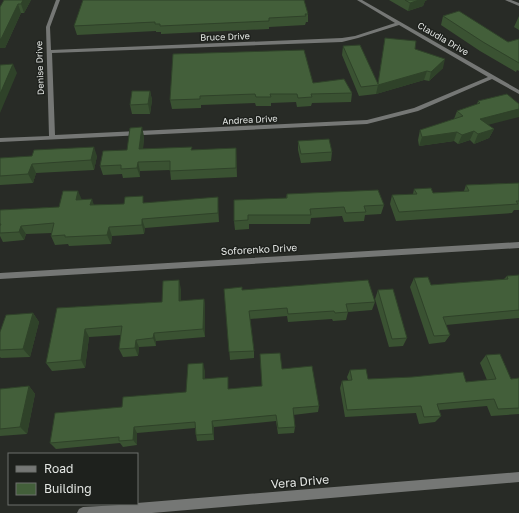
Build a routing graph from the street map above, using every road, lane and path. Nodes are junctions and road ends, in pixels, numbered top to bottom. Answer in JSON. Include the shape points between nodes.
{"nodes":[{"id":1,"x":58,"y":0,"type":"edge"},
{"id":2,"x":358,"y":0,"type":"edge"},
{"id":3,"x":507,"y":0,"type":"edge"},
{"id":4,"x":519,"y":6,"type":"edge"},
{"id":5,"x":399,"y":23,"type":"junction"},
{"id":6,"x":48,"y":52,"type":"junction"},
{"id":7,"x":492,"y":77,"type":"junction"},
{"id":8,"x":519,"y":92,"type":"edge"},
{"id":9,"x":52,"y":138,"type":"junction"},
{"id":10,"x":0,"y":140,"type":"edge"},
{"id":11,"x":519,"y":244,"type":"edge"},
{"id":12,"x":0,"y":276,"type":"edge"},
{"id":13,"x":519,"y":477,"type":"edge"},
{"id":14,"x":83,"y":513,"type":"edge"}],
"edges":[{"from":1,"to":6,"type":"street","name":"Denise Drive","via":[[48,27]]},
{"from":2,"to":5,"type":"street","name":"Claudia Drive"},
{"from":3,"to":4,"type":"street"},
{"from":5,"to":6,"type":"street","name":"Bruce Drive","via":[[342,40]]},
{"from":5,"to":7,"type":"street","name":"Claudia Drive"},
{"from":6,"to":9,"type":"street","name":"Denise Drive"},
{"from":7,"to":8,"type":"street","name":"Claudia Drive"},
{"from":7,"to":9,"type":"street","name":"Andrea Drive","via":[[418,110],[367,122]]},
{"from":9,"to":10,"type":"street","name":"Andrea Drive"},
{"from":11,"to":12,"type":"street","name":"Soforenko Drive"},
{"from":13,"to":14,"type":"street","name":"Vera Drive"}]}
